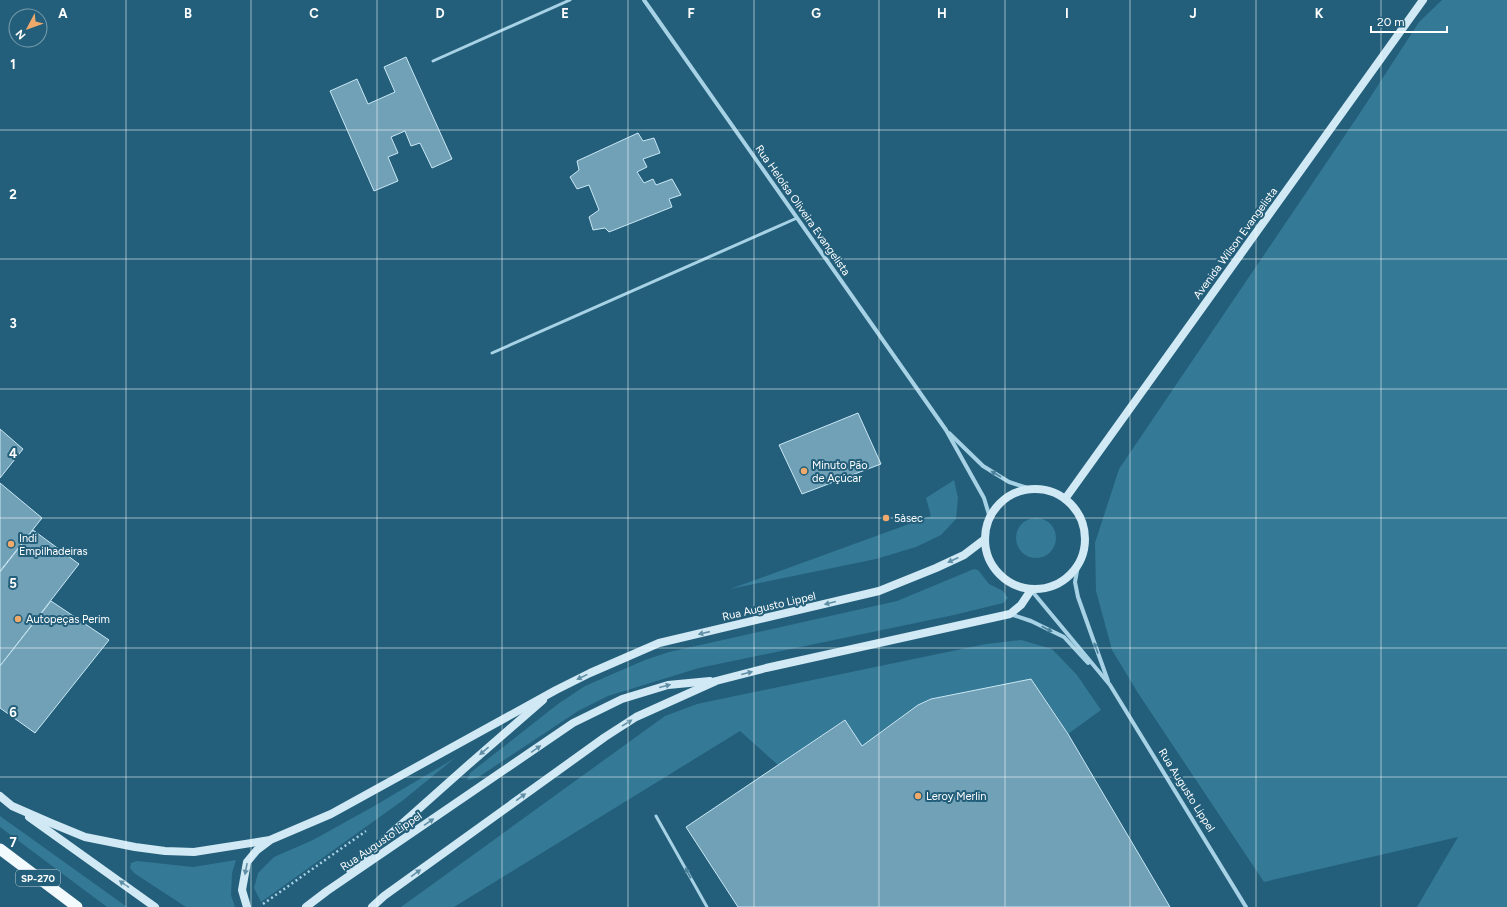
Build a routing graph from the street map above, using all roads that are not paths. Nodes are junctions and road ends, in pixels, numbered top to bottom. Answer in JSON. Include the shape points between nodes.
{"nodes":[{"id":1,"x":570,"y":0,"type":"edge"},
{"id":2,"x":644,"y":0,"type":"edge"},
{"id":3,"x":1423,"y":0,"type":"edge"},
{"id":4,"x":433,"y":61,"type":"dead end"},
{"id":5,"x":797,"y":218,"type":"junction"},
{"id":6,"x":492,"y":353,"type":"dead end"},
{"id":7,"x":946,"y":430,"type":"junction"},
{"id":8,"x":1031,"y":489,"type":"junction"},
{"id":9,"x":1065,"y":499,"type":"junction"},
{"id":10,"x":990,"y":518,"type":"junction"},
{"id":11,"x":985,"y":539,"type":"junction"},
{"id":12,"x":1078,"y":566,"type":"junction"},
{"id":13,"x":1031,"y":590,"type":"junction"},
{"id":14,"x":1010,"y":614,"type":"junction"},
{"id":15,"x":716,"y":681,"type":"junction"},
{"id":16,"x":1110,"y":685,"type":"junction"},
{"id":17,"x":556,"y":690,"type":"junction"},
{"id":18,"x":0,"y":796,"type":"edge"},
{"id":19,"x":12,"y":806,"type":"junction"},
{"id":20,"x":656,"y":816,"type":"dead end"},
{"id":21,"x":270,"y":840,"type":"junction"},
{"id":22,"x":0,"y":849,"type":"edge"},
{"id":23,"x":327,"y":891,"type":"junction"},
{"id":24,"x":77,"y":907,"type":"edge"},
{"id":25,"x":155,"y":907,"type":"edge"},
{"id":26,"x":247,"y":907,"type":"edge"},
{"id":27,"x":306,"y":907,"type":"edge"},
{"id":28,"x":372,"y":907,"type":"edge"},
{"id":29,"x":707,"y":907,"type":"edge"},
{"id":30,"x":1246,"y":907,"type":"edge"}],
"edges":[{"from":1,"to":4,"type":"lane"},
{"from":2,"to":5,"type":"street","name":"Rua Heloísa Oliveira Evangelista"},
{"from":3,"to":9,"type":"main road","name":"Avenida Wilson Evangelista"},
{"from":5,"to":6,"type":"lane"},
{"from":5,"to":7,"type":"street","name":"Rua Heloísa Oliveira Evangelista"},
{"from":8,"to":7,"type":"street","name":"Rua Heloísa Oliveira Evangelista","one_way":true,"via":[[1009,482],[983,466]]},
{"from":7,"to":10,"type":"street","name":"Rua Heloísa Oliveira Evangelista","via":[[984,498]]},
{"from":8,"to":9,"type":"main road","via":[[1054,493]]},
{"from":8,"to":10,"type":"main road","via":[[1006,498]]},
{"from":9,"to":12,"type":"main road","via":[[1076,510],[1083,523],[1086,538]]},
{"from":10,"to":11,"type":"main road"},
{"from":11,"to":13,"type":"main road","via":[[994,567],[1016,585]]},
{"from":11,"to":17,"type":"main road","name":"Rua Augusto Lippel","one_way":true,"via":[[964,555],[879,591],[659,643]]},
{"from":12,"to":13,"type":"main road","via":[[1069,577],[1057,584]]},
{"from":16,"to":12,"type":"street","name":"Rua Augusto Lippel","one_way":true,"via":[[1078,597],[1075,582]]},
{"from":13,"to":14,"type":"main road","via":[[1021,605]]},
{"from":13,"to":16,"type":"street","name":"Rua Augusto Lippel"},
{"from":15,"to":14,"type":"main road","name":"Rua Augusto Lippel","one_way":true},
{"from":14,"to":16,"type":"street","name":"Rua Augusto Lippel","one_way":true,"via":[[1064,637]]},
{"from":23,"to":15,"type":"main road","name":"Rua Augusto Lippel","one_way":true,"via":[[573,723],[622,699],[668,685]]},
{"from":28,"to":15,"type":"main road","name":"Rua Augusto Lippel","one_way":true,"via":[[605,737],[636,718]]},
{"from":16,"to":30,"type":"street","name":"Rua Augusto Lippel"},
{"from":17,"to":21,"type":"main road","name":"Rua Augusto Lippel","via":[[330,814]]},
{"from":17,"to":23,"type":"main road","name":"Rua Augusto Lippel","one_way":true},
{"from":18,"to":19,"type":"main road","name":"Rua Augusto Lippel"},
{"from":19,"to":21,"type":"main road","name":"Rua Augusto Lippel","via":[[85,837],[165,851],[194,852]]},
{"from":25,"to":19,"type":"main road","one_way":true},
{"from":29,"to":20,"type":"lane","one_way":true},
{"from":21,"to":26,"type":"main road","name":"Rua Augusto Lippel","one_way":true,"via":[[247,862],[242,890]]},
{"from":22,"to":24,"type":"highway","number":"SP-270"},
{"from":23,"to":27,"type":"main road"}]}
